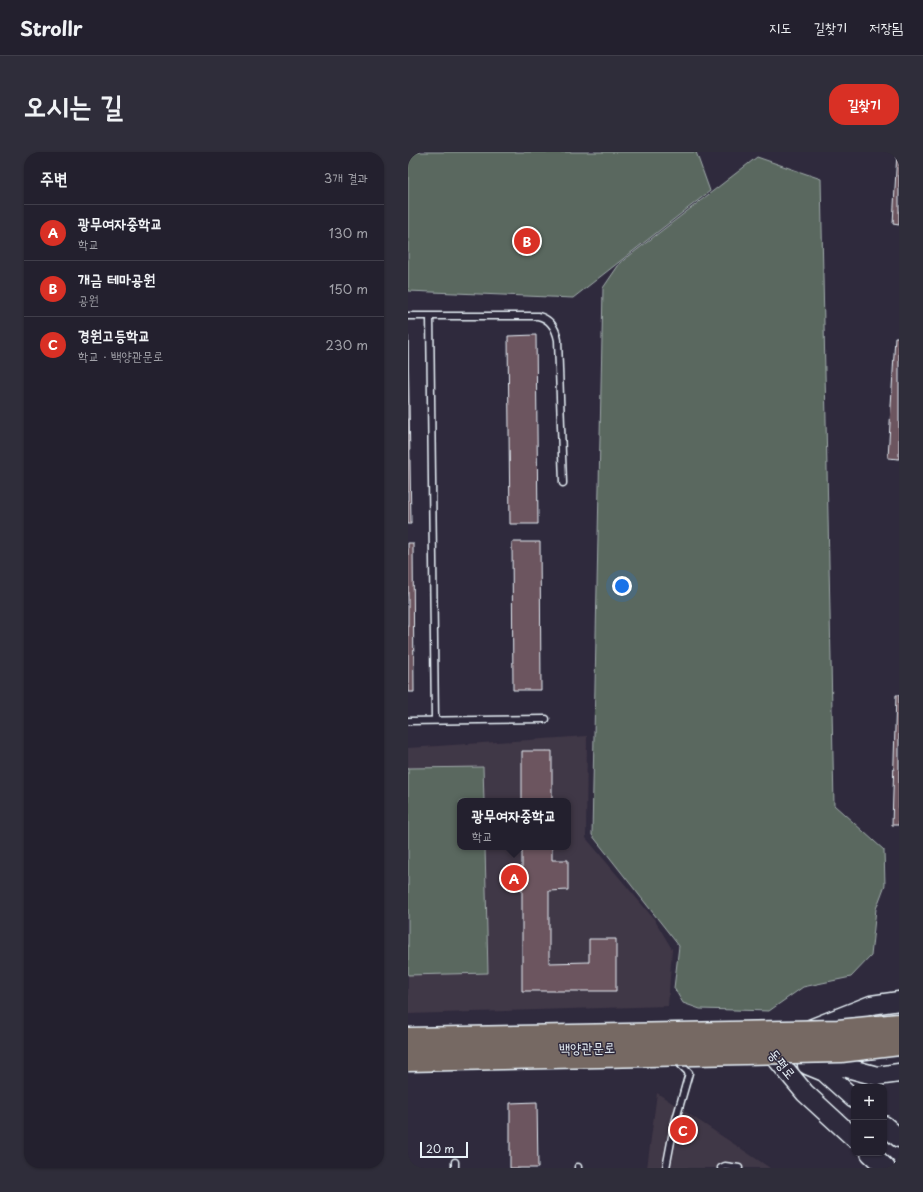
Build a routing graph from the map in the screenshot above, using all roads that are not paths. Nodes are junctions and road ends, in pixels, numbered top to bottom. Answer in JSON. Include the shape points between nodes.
{"nodes":[{"id":1,"x":408,"y":316,"type":"edge"},
{"id":2,"x":430,"y":316,"type":"junction"},
{"id":3,"x":563,"y":483,"type":"dead end"},
{"id":4,"x":546,"y":719,"type":"dead end"},
{"id":5,"x":435,"y":720,"type":"junction"},
{"id":6,"x":408,"y":721,"type":"edge"},
{"id":7,"x":899,"y":1001,"type":"edge"},
{"id":8,"x":899,"y":1025,"type":"edge"},
{"id":9,"x":408,"y":1039,"type":"edge"},
{"id":10,"x":899,"y":1044,"type":"edge"},
{"id":11,"x":766,"y":1046,"type":"junction"},
{"id":12,"x":663,"y":1047,"type":"junction"},
{"id":13,"x":408,"y":1049,"type":"edge"},
{"id":14,"x":408,"y":1060,"type":"edge"},
{"id":15,"x":899,"y":1073,"type":"edge"},
{"id":16,"x":851,"y":1096,"type":"edge"},
{"id":17,"x":887,"y":1128,"type":"edge"},
{"id":18,"x":851,"y":1135,"type":"edge"},
{"id":19,"x":899,"y":1138,"type":"edge"},
{"id":20,"x":873,"y":1156,"type":"edge"},
{"id":21,"x":666,"y":1168,"type":"edge"},
{"id":22,"x":721,"y":1168,"type":"edge"},
{"id":23,"x":739,"y":1168,"type":"edge"},
{"id":24,"x":886,"y":1168,"type":"edge"}],
"edges":[{"from":1,"to":2,"type":"lane"},
{"from":2,"to":3,"type":"lane","via":[[538,316],[551,323],[558,340]]},
{"from":2,"to":5,"type":"lane"},
{"from":4,"to":5,"type":"lane"},
{"from":5,"to":6,"type":"lane"},
{"from":7,"to":11,"type":"main road","name":"백양관문로","via":[[871,1005]]},
{"from":8,"to":9,"type":"highway","bridge":true,"via":[[838,1031]]},
{"from":10,"to":14,"type":"highway","bridge":true,"via":[[841,1051]]},
{"from":11,"to":12,"type":"main road","name":"백양관문로"},
{"from":11,"to":15,"type":"main road","name":"백양관문로","via":[[877,1076]]},
{"from":11,"to":16,"type":"main road","name":"동평로","via":[[824,1072]]},
{"from":11,"to":18,"type":"main road","name":"동평로","via":[[805,1093]]},
{"from":12,"to":13,"type":"main road","name":"백양관문로"},
{"from":12,"to":21,"type":"lane","via":[[689,1073],[674,1126]]},
{"from":17,"to":19,"type":"main road"},
{"from":20,"to":24,"type":"main road"},
{"from":22,"to":23,"type":"lane"}]}
